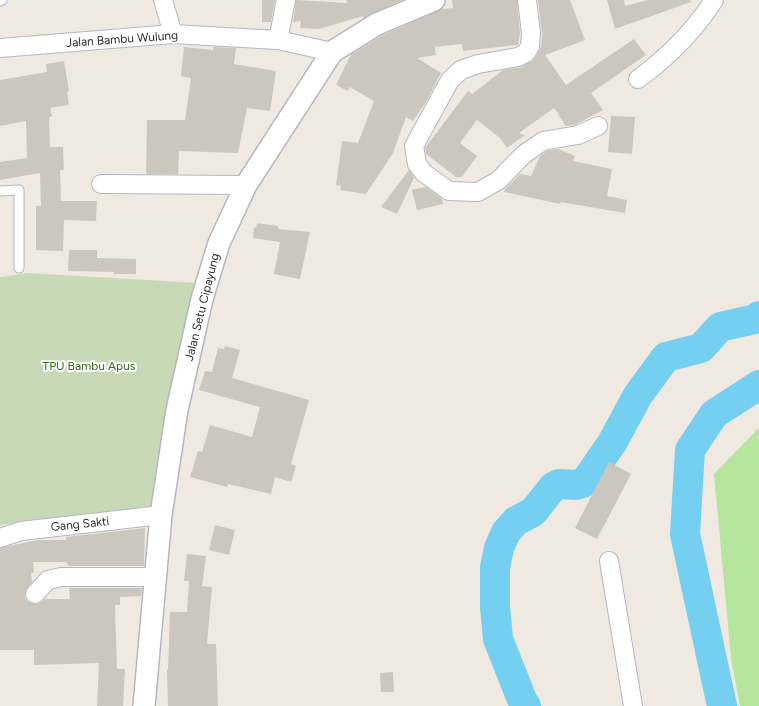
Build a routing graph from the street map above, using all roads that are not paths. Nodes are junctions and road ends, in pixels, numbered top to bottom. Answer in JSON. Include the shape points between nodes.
{"nodes":[{"id":1,"x":163,"y":0,"type":"edge"},
{"id":2,"x":286,"y":0,"type":"edge"},
{"id":3,"x":434,"y":0,"type":"edge"},
{"id":4,"x":527,"y":0,"type":"edge"},
{"id":5,"x":714,"y":0,"type":"edge"},
{"id":6,"x":173,"y":34,"type":"junction"},
{"id":7,"x":278,"y":40,"type":"junction"},
{"id":8,"x":0,"y":48,"type":"edge"},
{"id":9,"x":332,"y":52,"type":"junction"},
{"id":10,"x":638,"y":78,"type":"dead end"},
{"id":11,"x":598,"y":126,"type":"dead end"},
{"id":12,"x":101,"y":184,"type":"dead end"},
{"id":13,"x":246,"y":185,"type":"junction"},
{"id":14,"x":0,"y":191,"type":"edge"},
{"id":15,"x":19,"y":268,"type":"dead end"},
{"id":16,"x":161,"y":515,"type":"junction"},
{"id":17,"x":0,"y":538,"type":"edge"},
{"id":18,"x":610,"y":561,"type":"dead end"},
{"id":19,"x":156,"y":577,"type":"junction"},
{"id":20,"x":35,"y":594,"type":"dead end"},
{"id":21,"x":144,"y":706,"type":"edge"},
{"id":22,"x":633,"y":706,"type":"edge"}],
"edges":[{"from":1,"to":6,"type":"street"},
{"from":2,"to":7,"type":"street"},
{"from":3,"to":9,"type":"street","name":"Jalan Setu Cipayung","via":[[377,24]]},
{"from":4,"to":11,"type":"street","via":[[531,34],[526,53],[461,70],[450,80],[414,146],[417,164],[449,191],[478,192],[499,180],[524,155],[544,141],[578,135]]},
{"from":5,"to":10,"type":"street","via":[[701,21],[679,44]]},
{"from":6,"to":7,"type":"street","name":"Jalan Bambu Wulung"},
{"from":6,"to":8,"type":"street","name":"Jalan Bambu Wulung"},
{"from":7,"to":9,"type":"street","name":"Jalan Bambu Wulung"},
{"from":9,"to":13,"type":"street","name":"Jalan Setu Cipayung"},
{"from":12,"to":13,"type":"street"},
{"from":13,"to":16,"type":"street","name":"Jalan Setu Cipayung","via":[[219,243],[202,299],[177,410]]},
{"from":14,"to":15,"type":"lane","via":[[18,190]]},
{"from":16,"to":17,"type":"street","name":"Gang Sakti","via":[[21,531]]},
{"from":16,"to":19,"type":"street","name":"Jalan Setu Cipayung"},
{"from":18,"to":22,"type":"street"},
{"from":19,"to":20,"type":"street","via":[[61,577],[48,580]]},
{"from":19,"to":21,"type":"street","name":"Jalan Setu Cipayung"}]}
